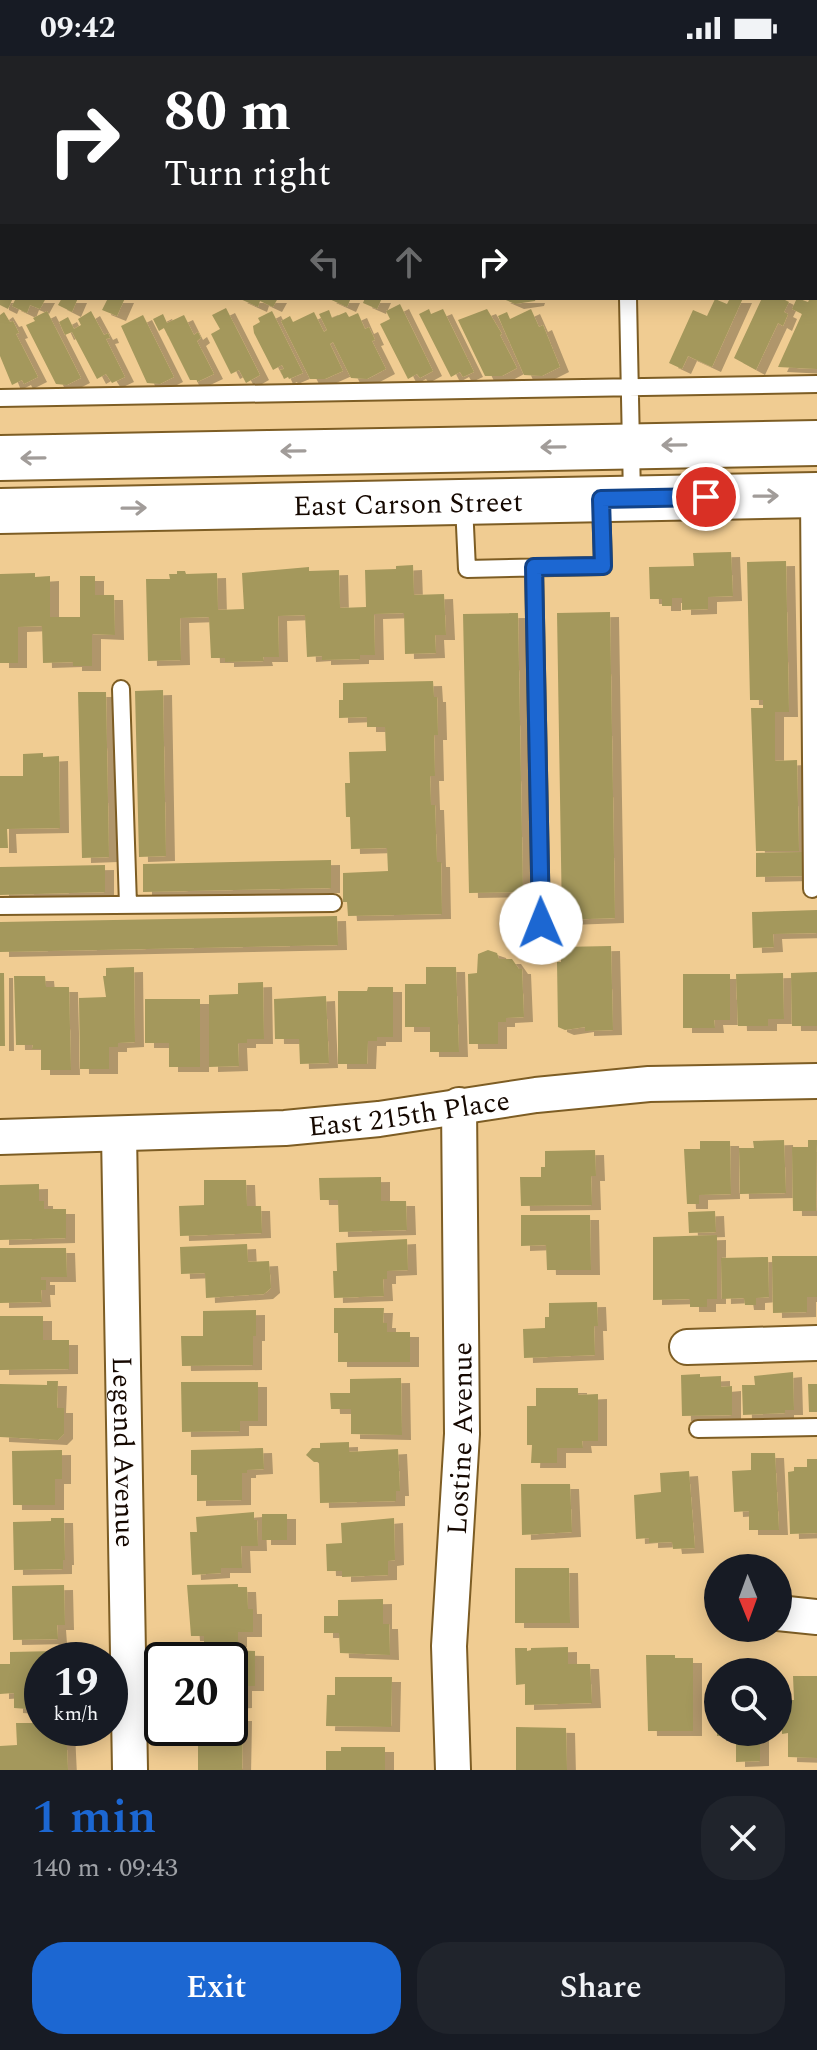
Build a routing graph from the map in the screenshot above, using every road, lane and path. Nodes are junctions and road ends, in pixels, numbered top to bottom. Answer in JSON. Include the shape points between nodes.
{"nodes":[{"id":1,"x":628,"y":300,"type":"edge"},
{"id":2,"x":817,"y":384,"type":"edge"},
{"id":3,"x":630,"y":386,"type":"junction"},
{"id":4,"x":0,"y":398,"type":"edge"},
{"id":5,"x":817,"y":443,"type":"edge"},
{"id":6,"x":631,"y":446,"type":"junction"},
{"id":7,"x":0,"y":458,"type":"edge"},
{"id":8,"x":813,"y":495,"type":"edge"},
{"id":9,"x":616,"y":499,"type":"junction"},
{"id":10,"x":464,"y":501,"type":"junction"},
{"id":11,"x":0,"y":511,"type":"edge"},
{"id":12,"x":534,"y":567,"type":"junction"},
{"id":13,"x":121,"y":689,"type":"dead end"},
{"id":14,"x":812,"y":889,"type":"dead end"},
{"id":15,"x":333,"y":903,"type":"dead end"},
{"id":16,"x":128,"y":905,"type":"junction"},
{"id":17,"x":0,"y":906,"type":"edge"},
{"id":18,"x":541,"y":923,"type":"dead end"},
{"id":19,"x":817,"y":1081,"type":"edge"},
{"id":20,"x":459,"y":1105,"type":"junction"},
{"id":21,"x":119,"y":1134,"type":"junction"},
{"id":22,"x":0,"y":1137,"type":"edge"},
{"id":23,"x":817,"y":1343,"type":"edge"},
{"id":24,"x":687,"y":1347,"type":"dead end"},
{"id":25,"x":817,"y":1427,"type":"edge"},
{"id":26,"x":698,"y":1429,"type":"dead end"},
{"id":27,"x":792,"y":1614,"type":"edge"},
{"id":28,"x":817,"y":1617,"type":"edge"},
{"id":29,"x":130,"y":1770,"type":"edge"},
{"id":30,"x":453,"y":1770,"type":"edge"}],
"edges":[{"from":1,"to":3,"type":"lane"},
{"from":2,"to":3,"type":"lane"},
{"from":3,"to":4,"type":"lane"},
{"from":3,"to":6,"type":"lane"},
{"from":5,"to":6,"type":"main road","name":"East Carson Street","one_way":true},
{"from":6,"to":7,"type":"main road","name":"East Carson Street","one_way":true},
{"from":6,"to":9,"type":"lane"},
{"from":9,"to":8,"type":"main road","name":"East Carson Street","one_way":true},
{"from":8,"to":14,"type":"lane"},
{"from":9,"to":10,"type":"main road","name":"East Carson Street"},
{"from":9,"to":12,"type":"lane","via":[[603,566]]},
{"from":11,"to":10,"type":"main road","name":"East Carson Street","one_way":true},
{"from":10,"to":12,"type":"lane","via":[[467,569]]},
{"from":12,"to":18,"type":"lane"},
{"from":13,"to":16,"type":"lane"},
{"from":15,"to":16,"type":"lane"},
{"from":16,"to":17,"type":"lane"},
{"from":19,"to":20,"type":"street","name":"East 215th Place","via":[[649,1084]]},
{"from":20,"to":21,"type":"street","name":"East 215th Place","via":[[285,1128]]},
{"from":20,"to":30,"type":"street","name":"Lostine Avenue","via":[[462,1434],[449,1646]]},
{"from":21,"to":22,"type":"street","name":"East 215th Place"},
{"from":21,"to":29,"type":"street","name":"Legend Avenue"},
{"from":23,"to":24,"type":"street"},
{"from":25,"to":26,"type":"lane"},
{"from":27,"to":28,"type":"street"}]}
